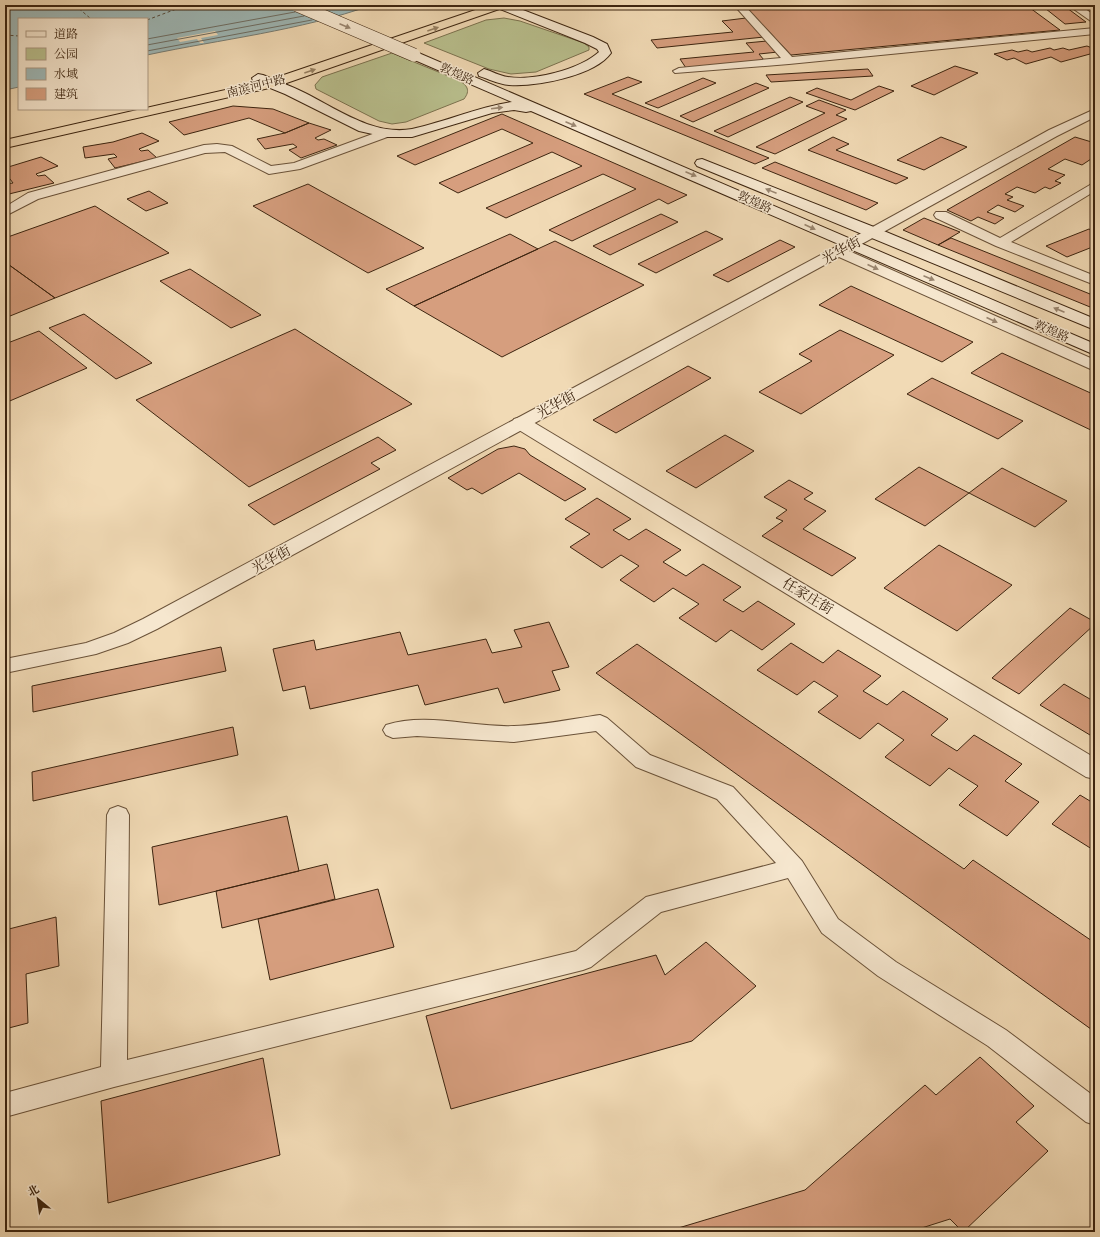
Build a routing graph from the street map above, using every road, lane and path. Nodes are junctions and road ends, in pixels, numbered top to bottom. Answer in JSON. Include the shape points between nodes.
{"nodes":[{"id":1,"x":296,"y":5,"type":"edge"},
{"id":2,"x":319,"y":5,"type":"edge"},
{"id":3,"x":473,"y":5,"type":"edge"},
{"id":4,"x":500,"y":5,"type":"edge"},
{"id":5,"x":739,"y":5,"type":"edge"},
{"id":6,"x":1073,"y":5,"type":"edge"},
{"id":7,"x":1095,"y":21,"type":"edge"},
{"id":8,"x":1095,"y":31,"type":"edge"},
{"id":9,"x":789,"y":61,"type":"junction"},
{"id":10,"x":679,"y":71,"type":"dead end"},
{"id":11,"x":567,"y":73,"type":"junction"},
{"id":12,"x":258,"y":78,"type":"junction"},
{"id":13,"x":479,"y":78,"type":"junction"},
{"id":14,"x":273,"y":84,"type":"junction"},
{"id":15,"x":548,"y":92,"type":"dead end"},
{"id":16,"x":148,"y":103,"type":"edge"},
{"id":17,"x":536,"y":109,"type":"junction"},
{"id":18,"x":116,"y":110,"type":"edge"},
{"id":19,"x":1095,"y":112,"type":"edge"},
{"id":20,"x":460,"y":118,"type":"junction"},
{"id":21,"x":386,"y":133,"type":"junction"},
{"id":22,"x":5,"y":135,"type":"edge"},
{"id":23,"x":5,"y":144,"type":"edge"},
{"id":24,"x":669,"y":150,"type":"dead end"},
{"id":25,"x":691,"y":159,"type":"dead end"},
{"id":26,"x":1095,"y":186,"type":"edge"},
{"id":27,"x":5,"y":198,"type":"edge"},
{"id":28,"x":21,"y":203,"type":"junction"},
{"id":29,"x":5,"y":212,"type":"edge"},
{"id":30,"x":941,"y":215,"type":"dead end"},
{"id":31,"x":874,"y":232,"type":"junction"},
{"id":32,"x":1001,"y":243,"type":"junction"},
{"id":33,"x":844,"y":248,"type":"junction"},
{"id":34,"x":1095,"y":281,"type":"edge"},
{"id":35,"x":1095,"y":325,"type":"edge"},
{"id":36,"x":1095,"y":350,"type":"edge"},
{"id":37,"x":1095,"y":366,"type":"edge"},
{"id":38,"x":521,"y":423,"type":"junction"},
{"id":39,"x":5,"y":666,"type":"edge"},
{"id":40,"x":393,"y":730,"type":"dead end"},
{"id":41,"x":1095,"y":770,"type":"edge"},
{"id":42,"x":118,"y":815,"type":"dead end"},
{"id":43,"x":794,"y":867,"type":"junction"},
{"id":44,"x":114,"y":1075,"type":"junction"},
{"id":45,"x":5,"y":1105,"type":"edge"},
{"id":46,"x":1095,"y":1113,"type":"edge"}],
"edges":[{"from":1,"to":13,"type":"main road","name":"敦煌路","one_way":true,"bridge":true,"via":[[414,55]]},
{"from":2,"to":13,"type":"main road","name":"敦煌路","via":[[427,51]]},
{"from":3,"to":12,"type":"highway","name":"南滨河中路"},
{"from":4,"to":11,"type":"main road","via":[[603,47],[605,53],[601,58]]},
{"from":14,"to":4,"type":"highway","name":"南滨河中路","one_way":true},
{"from":5,"to":9,"type":"street"},
{"from":6,"to":7,"type":"street"},
{"from":8,"to":9,"type":"street"},
{"from":9,"to":10,"type":"street"},
{"from":11,"to":13,"type":"main road","via":[[532,81]]},
{"from":11,"to":15,"type":"main road","via":[[549,86]]},
{"from":12,"to":14,"type":"main road"},
{"from":12,"to":16,"type":"highway","name":"南滨河中路"},
{"from":13,"to":17,"type":"main road","name":"敦煌路"},
{"from":13,"to":20,"type":"main road","via":[[486,97]]},
{"from":13,"to":24,"type":"main road","name":"敦煌路"},
{"from":14,"to":21,"type":"main road","via":[[364,128]]},
{"from":14,"to":23,"type":"highway","name":"南滨河中路"},
{"from":20,"to":17,"type":"main road","one_way":true,"via":[[490,109],[514,106]]},
{"from":17,"to":33,"type":"main road","name":"敦煌路","one_way":true},
{"from":18,"to":22,"type":"highway"},
{"from":19,"to":31,"type":"street","name":"光华街"},
{"from":20,"to":21,"type":"main road","via":[[412,133]]},
{"from":21,"to":28,"type":"street","via":[[296,166],[269,170],[228,149],[204,149],[33,196]]},
{"from":31,"to":25,"type":"main road","name":"敦煌路","one_way":true},
{"from":26,"to":32,"type":"street"},
{"from":27,"to":28,"type":"street"},
{"from":28,"to":29,"type":"street"},
{"from":30,"to":32,"type":"street"},
{"from":31,"to":33,"type":"street","name":"光华街"},
{"from":35,"to":31,"type":"main road","name":"敦煌路","one_way":true},
{"from":32,"to":34,"type":"street"},
{"from":33,"to":36,"type":"main road","name":"敦煌路","one_way":true},
{"from":33,"to":37,"type":"street","one_way":true},
{"from":33,"to":38,"type":"street","name":"光华街"},
{"from":38,"to":39,"type":"street","name":"光华街","via":[[121,638],[89,649]]},
{"from":38,"to":41,"type":"main road","name":"任家庄街"},
{"from":40,"to":43,"type":"street","via":[[417,728],[514,734],[600,723],[643,761],[725,793]]},
{"from":42,"to":44,"type":"street"},
{"from":43,"to":44,"type":"street","via":[[654,904],[583,960]]},
{"from":43,"to":46,"type":"street","via":[[830,926],[887,969],[997,1038]]},
{"from":44,"to":45,"type":"street"}]}
